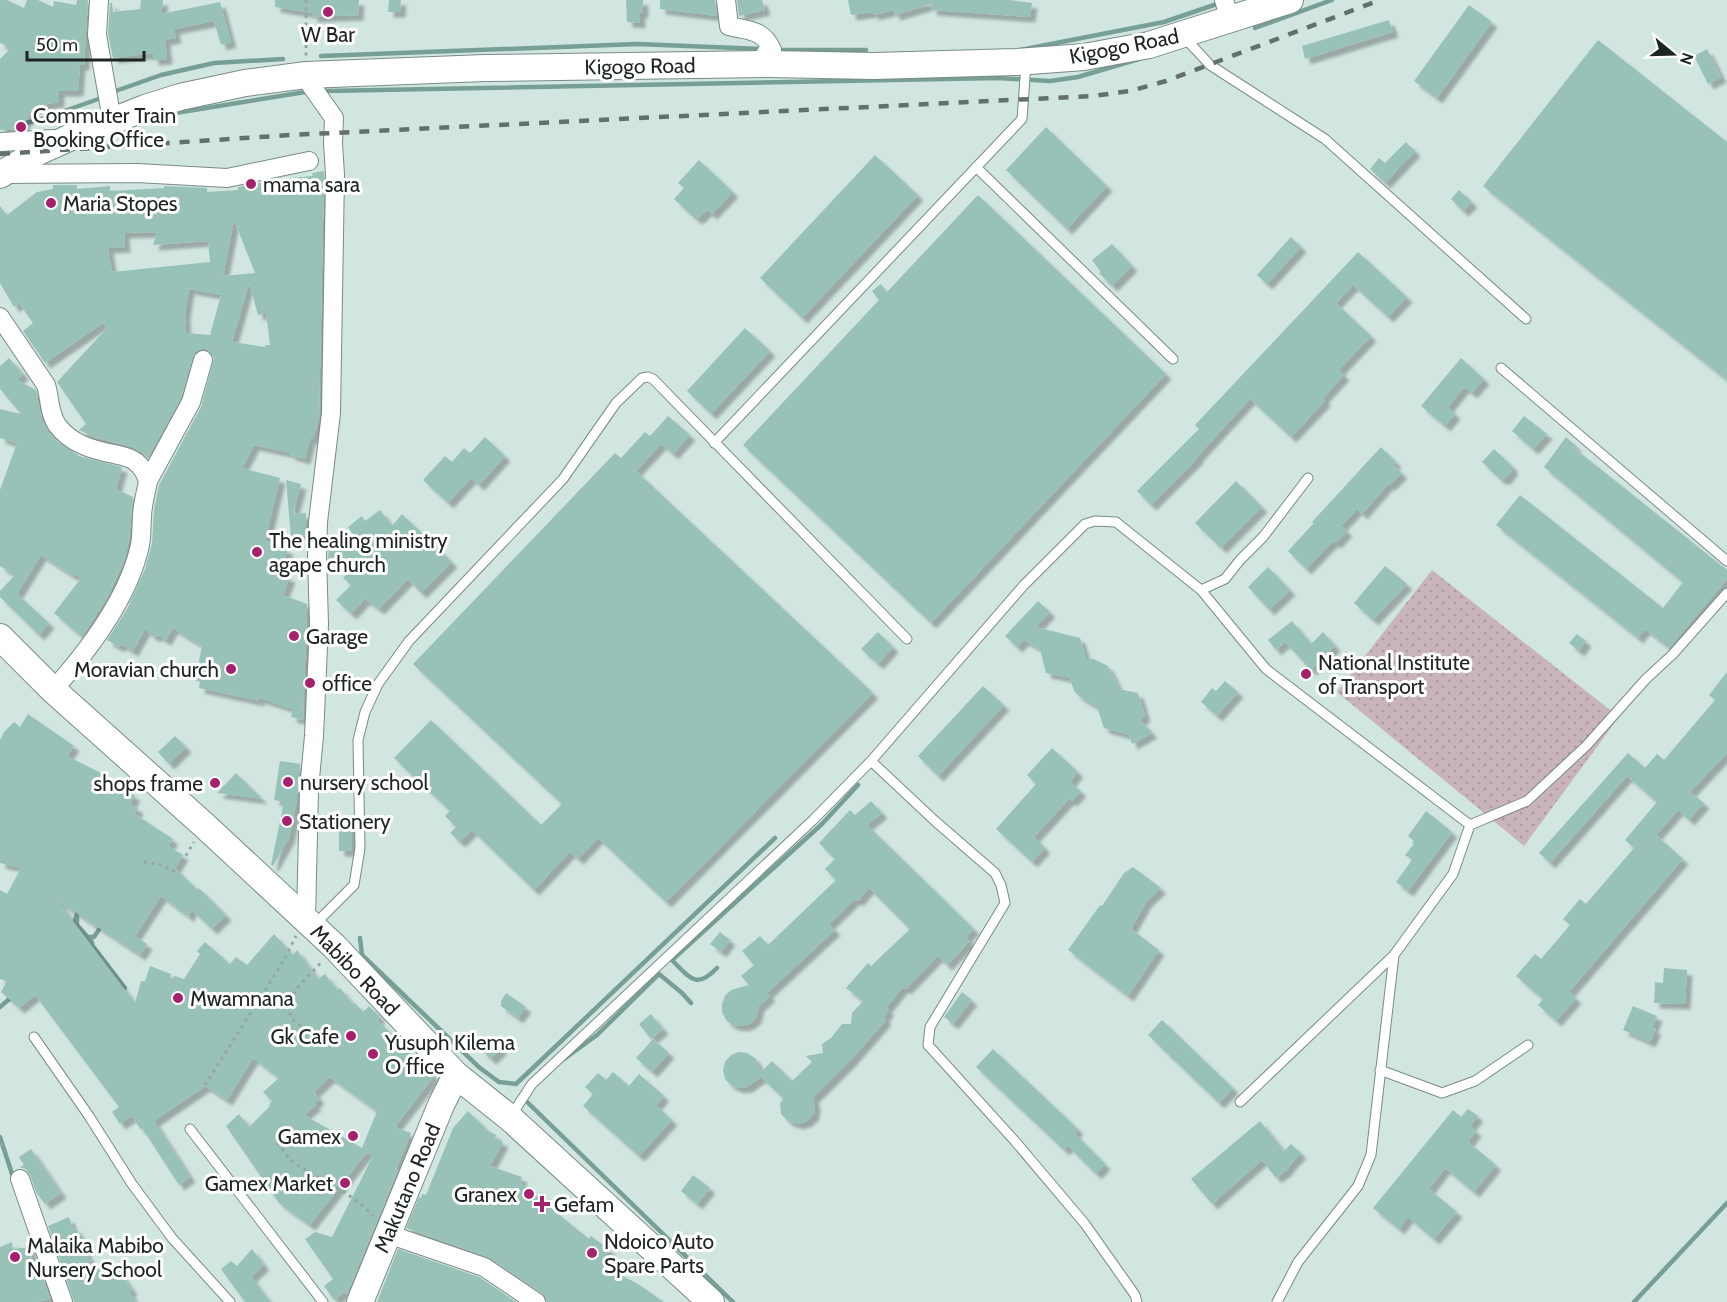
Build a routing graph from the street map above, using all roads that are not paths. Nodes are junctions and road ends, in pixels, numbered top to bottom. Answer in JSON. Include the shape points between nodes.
{"nodes":[{"id":1,"x":99,"y":0,"type":"edge"},
{"id":2,"x":726,"y":0,"type":"edge"},
{"id":3,"x":1290,"y":0,"type":"edge"},
{"id":4,"x":1227,"y":10,"type":"edge"},
{"id":5,"x":1182,"y":35,"type":"junction"},
{"id":6,"x":1026,"y":61,"type":"junction"},
{"id":7,"x":769,"y":64,"type":"junction"},
{"id":8,"x":306,"y":75,"type":"junction"},
{"id":9,"x":112,"y":120,"type":"junction"},
{"id":10,"x":69,"y":138,"type":"junction"},
{"id":11,"x":0,"y":142,"type":"edge"},
{"id":12,"x":309,"y":161,"type":"dead end"},
{"id":13,"x":976,"y":167,"type":"junction"},
{"id":14,"x":0,"y":174,"type":"edge"},
{"id":15,"x":0,"y":317,"type":"edge"},
{"id":16,"x":1526,"y":319,"type":"dead end"},
{"id":17,"x":1173,"y":359,"type":"dead end"},
{"id":18,"x":203,"y":360,"type":"dead end"},
{"id":19,"x":1501,"y":368,"type":"dead end"},
{"id":20,"x":714,"y":443,"type":"junction"},
{"id":21,"x":1308,"y":478,"type":"dead end"},
{"id":22,"x":148,"y":481,"type":"junction"},
{"id":23,"x":1727,"y":561,"type":"edge"},
{"id":24,"x":1201,"y":590,"type":"junction"},
{"id":25,"x":1727,"y":593,"type":"edge"},
{"id":26,"x":0,"y":637,"type":"edge"},
{"id":27,"x":906,"y":639,"type":"dead end"},
{"id":28,"x":53,"y":690,"type":"junction"},
{"id":29,"x":871,"y":761,"type":"junction"},
{"id":30,"x":1470,"y":825,"type":"junction"},
{"id":31,"x":309,"y":923,"type":"junction"},
{"id":32,"x":1394,"y":955,"type":"junction"},
{"id":33,"x":34,"y":1037,"type":"dead end"},
{"id":34,"x":1528,"y":1045,"type":"dead end"},
{"id":35,"x":1380,"y":1070,"type":"junction"},
{"id":36,"x":456,"y":1075,"type":"junction"},
{"id":37,"x":1240,"y":1102,"type":"dead end"},
{"id":38,"x":510,"y":1118,"type":"junction"},
{"id":39,"x":190,"y":1129,"type":"dead end"},
{"id":40,"x":20,"y":1179,"type":"dead end"},
{"id":41,"x":388,"y":1234,"type":"junction"},
{"id":42,"x":63,"y":1302,"type":"edge"},
{"id":43,"x":230,"y":1302,"type":"edge"},
{"id":44,"x":323,"y":1302,"type":"edge"},
{"id":45,"x":360,"y":1302,"type":"edge"},
{"id":46,"x":536,"y":1302,"type":"edge"},
{"id":47,"x":711,"y":1302,"type":"edge"},
{"id":48,"x":1137,"y":1302,"type":"edge"},
{"id":49,"x":1277,"y":1302,"type":"edge"}],
"edges":[{"from":1,"to":9,"type":"street","via":[[97,35]]},
{"from":2,"to":7,"type":"street","via":[[729,26],[767,38],[772,50],[766,53]]},
{"from":3,"to":4,"type":"main road","name":"Kigogo Road"},
{"from":4,"to":5,"type":"main road","name":"Kigogo Road"},
{"from":5,"to":6,"type":"main road","name":"Kigogo Road","via":[[1084,57]]},
{"from":5,"to":16,"type":"lane","via":[[1210,65],[1325,139]]},
{"from":6,"to":7,"type":"main road","name":"Kigogo Road","via":[[874,66]]},
{"from":6,"to":13,"type":"lane","via":[[1022,119]]},
{"from":7,"to":8,"type":"main road","name":"Kigogo Road"},
{"from":8,"to":9,"type":"main road","name":"Kigogo Road","via":[[180,97]]},
{"from":8,"to":31,"type":"street","via":[[334,118],[335,175],[331,413],[316,556],[319,624],[309,789]]},
{"from":9,"to":10,"type":"main road","name":"Kigogo Road"},
{"from":10,"to":11,"type":"street"},
{"from":10,"to":14,"type":"main road","name":"Kigogo Road"},
{"from":12,"to":14,"type":"street","via":[[227,178],[136,173]]},
{"from":13,"to":17,"type":"lane"},
{"from":13,"to":20,"type":"lane"},
{"from":15,"to":22,"type":"street","via":[[46,385],[57,425],[73,440],[93,450],[137,462]]},
{"from":18,"to":22,"type":"street","via":[[191,402]]},
{"from":19,"to":23,"type":"lane"},
{"from":20,"to":27,"type":"lane"},
{"from":20,"to":31,"type":"lane","via":[[653,379],[642,378],[616,403],[563,479],[409,641],[378,684],[358,740],[360,848],[354,885]]},
{"from":21,"to":24,"type":"lane","via":[[1225,579]]},
{"from":22,"to":28,"type":"street","via":[[140,544],[124,590],[102,627]]},
{"from":24,"to":29,"type":"lane","via":[[1116,522],[1095,520],[1085,524],[1024,585]]},
{"from":24,"to":30,"type":"lane","via":[[1266,669]]},
{"from":25,"to":30,"type":"lane","via":[[1586,746],[1527,801]]},
{"from":26,"to":28,"type":"main road","name":"Mabibo Road"},
{"from":28,"to":31,"type":"main road","name":"Mabibo Road"},
{"from":29,"to":38,"type":"lane","via":[[532,1084]]},
{"from":29,"to":48,"type":"lane","via":[[995,873],[1005,903],[930,1027],[928,1046],[1085,1224]]},
{"from":30,"to":32,"type":"lane","via":[[1453,874]]},
{"from":31,"to":36,"type":"main road","name":"Mabibo Road"},
{"from":32,"to":35,"type":"lane"},
{"from":32,"to":37,"type":"lane"},
{"from":33,"to":43,"type":"lane","via":[[132,1184],[172,1238]]},
{"from":34,"to":35,"type":"lane","via":[[1475,1081],[1442,1093]]},
{"from":35,"to":49,"type":"lane","via":[[1371,1155],[1358,1186],[1298,1262]]},
{"from":36,"to":38,"type":"main road","name":"Mabibo Road"},
{"from":36,"to":41,"type":"main road","name":"Makutano Road"},
{"from":38,"to":47,"type":"main road","name":"Mabibo Road"},
{"from":39,"to":44,"type":"lane"},
{"from":40,"to":42,"type":"street"},
{"from":41,"to":45,"type":"main road","name":"Makutano Road"},
{"from":41,"to":46,"type":"street","via":[[484,1267]]}]}
